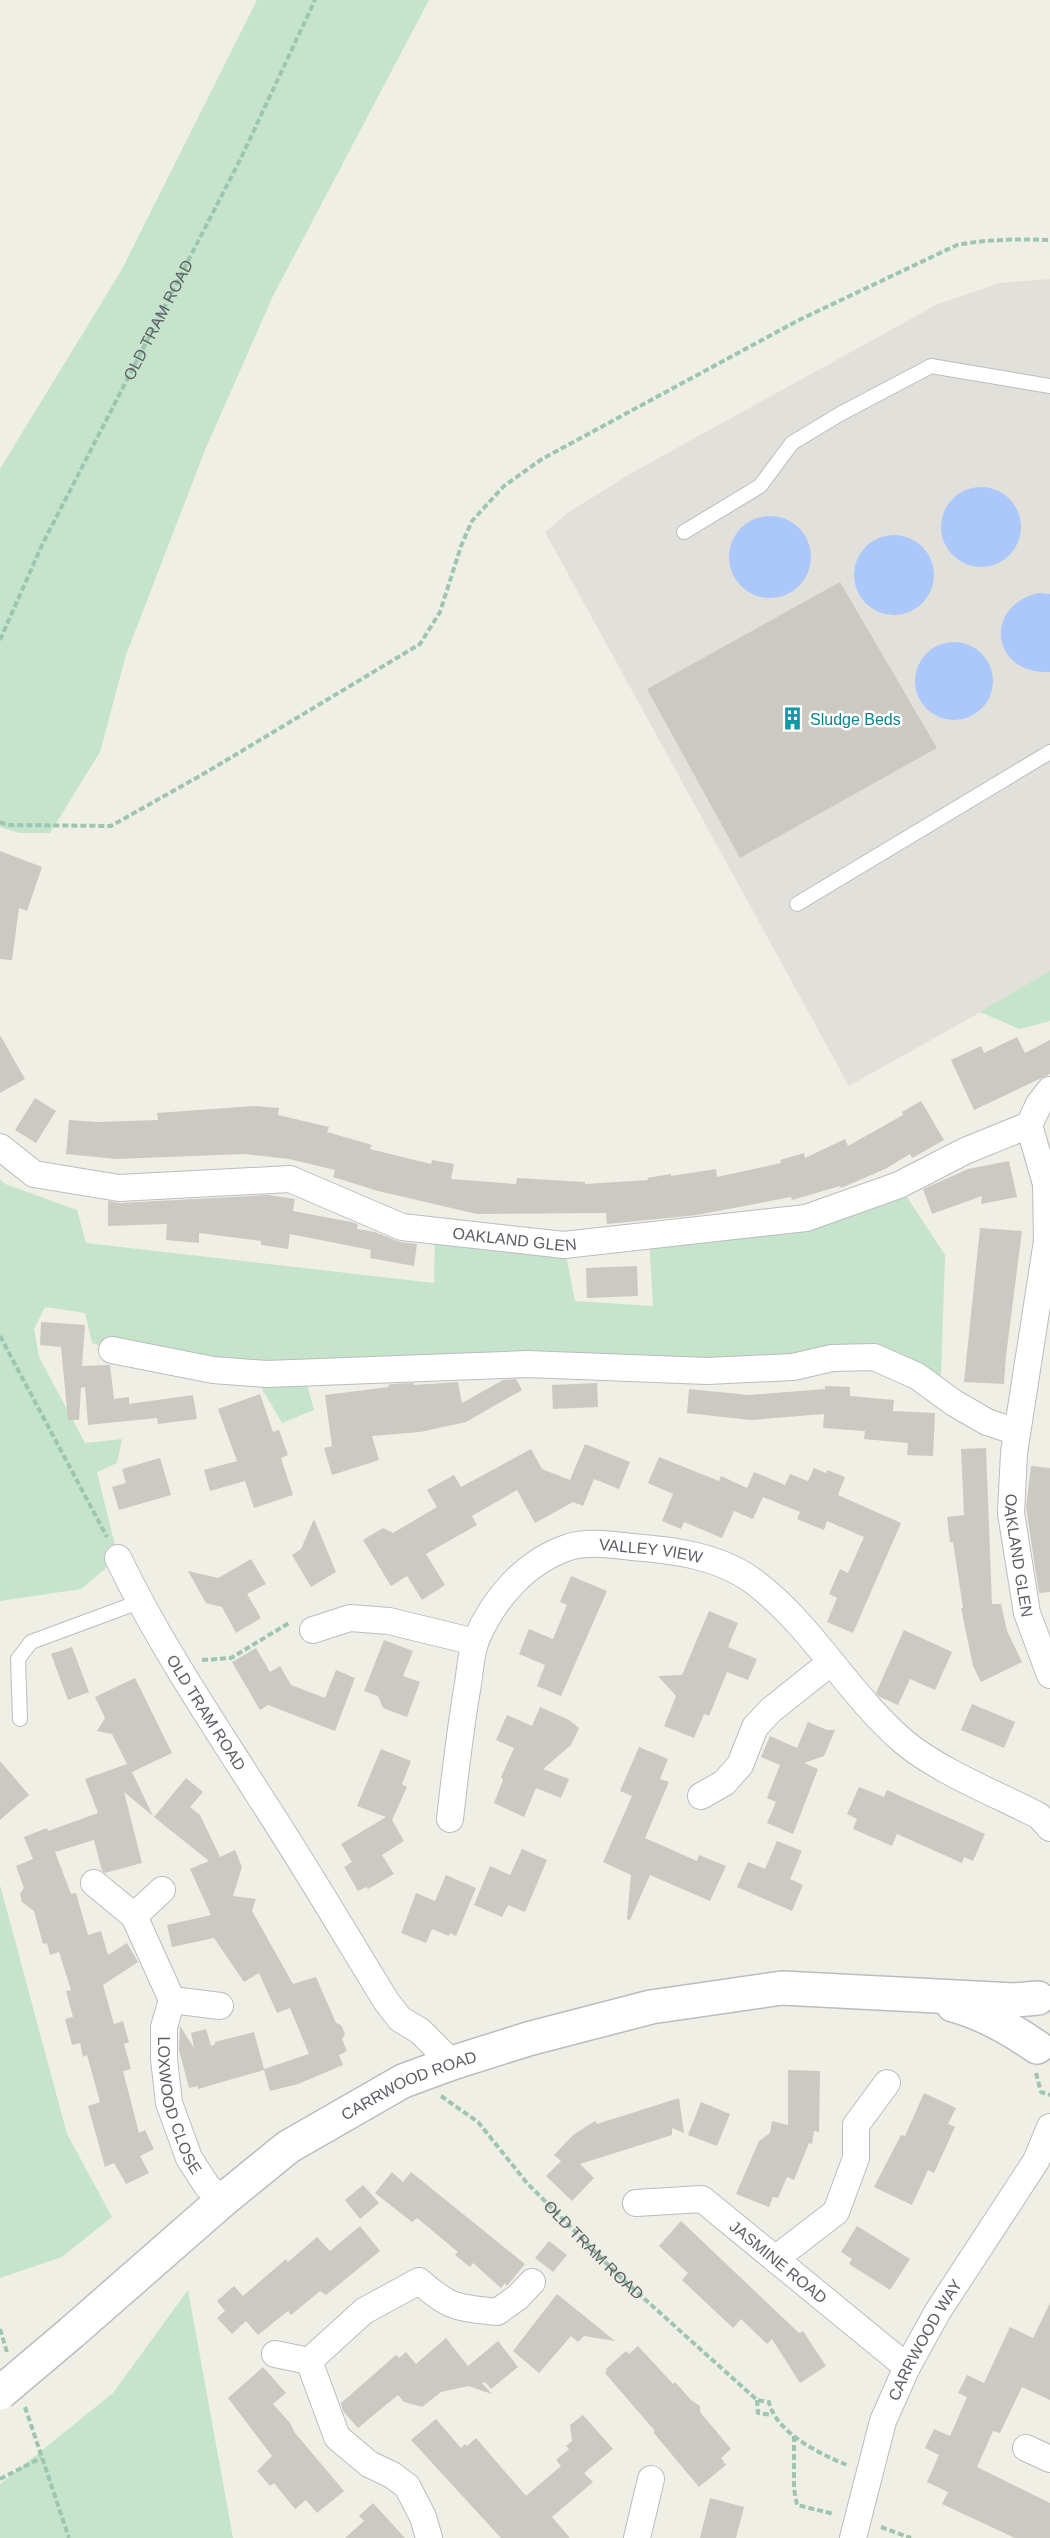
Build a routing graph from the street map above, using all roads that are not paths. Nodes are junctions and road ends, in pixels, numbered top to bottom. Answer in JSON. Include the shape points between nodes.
{"nodes":[{"id":1,"x":1050,"y":386,"type":"edge"},
{"id":2,"x":684,"y":532,"type":"dead end"},
{"id":3,"x":1050,"y":752,"type":"edge"},
{"id":4,"x":797,"y":904,"type":"dead end"},
{"id":5,"x":1050,"y":1090,"type":"edge"},
{"id":6,"x":1029,"y":1125,"type":"junction"},
{"id":7,"x":0,"y":1147,"type":"edge"},
{"id":8,"x":112,"y":1350,"type":"dead end"},
{"id":9,"x":1017,"y":1432,"type":"junction"},
{"id":10,"x":118,"y":1558,"type":"road end"},
{"id":11,"x":139,"y":1602,"type":"junction"},
{"id":12,"x":313,"y":1630,"type":"road end"},
{"id":13,"x":475,"y":1642,"type":"junction"},
{"id":14,"x":830,"y":1663,"type":"junction"},
{"id":15,"x":1050,"y":1675,"type":"edge"},
{"id":16,"x":20,"y":1719,"type":"dead end"},
{"id":17,"x":701,"y":1796,"type":"dead end"},
{"id":18,"x":1046,"y":1816,"type":"edge"},
{"id":19,"x":450,"y":1819,"type":"dead end"},
{"id":20,"x":94,"y":1883,"type":"dead end"},
{"id":21,"x":162,"y":1890,"type":"dead end"},
{"id":22,"x":134,"y":1916,"type":"junction"},
{"id":23,"x":1044,"y":1990,"type":"edge"},
{"id":24,"x":907,"y":1994,"type":"junction"},
{"id":25,"x":172,"y":2000,"type":"junction"},
{"id":26,"x":220,"y":2006,"type":"dead end"},
{"id":27,"x":1039,"y":2061,"type":"edge"},
{"id":28,"x":450,"y":2077,"type":"junction"},
{"id":29,"x":887,"y":2083,"type":"dead end"},
{"id":30,"x":1050,"y":2127,"type":"edge"},
{"id":31,"x":1043,"y":2155,"type":"edge"},
{"id":32,"x":223,"y":2200,"type":"junction"},
{"id":33,"x":636,"y":2204,"type":"dead end"},
{"id":34,"x":775,"y":2259,"type":"junction"},
{"id":35,"x":532,"y":2282,"type":"dead end"},
{"id":36,"x":275,"y":2354,"type":"dead end"},
{"id":37,"x":309,"y":2361,"type":"junction"},
{"id":38,"x":907,"y":2367,"type":"junction"},
{"id":39,"x":0,"y":2393,"type":"edge"},
{"id":40,"x":1026,"y":2448,"type":"dead end"},
{"id":41,"x":1050,"y":2459,"type":"edge"},
{"id":42,"x":651,"y":2479,"type":"dead end"},
{"id":43,"x":855,"y":2528,"type":"edge"},
{"id":44,"x":429,"y":2538,"type":"edge"},
{"id":45,"x":637,"y":2538,"type":"edge"}],
"edges":[{"from":1,"to":2,"type":"lane","via":[[931,366],[792,443],[760,486]]},
{"from":3,"to":4,"type":"lane"},
{"from":5,"to":6,"type":"street"},
{"from":6,"to":7,"type":"street","name":"OAKLAND GLEN","via":[[965,1151],[899,1185],[806,1218],[564,1245],[402,1227],[290,1179],[119,1188],[34,1174]]},
{"from":6,"to":9,"type":"street","name":"OAKLAND GLEN","via":[[1046,1184],[1047,1241]]},
{"from":8,"to":9,"type":"street","via":[[213,1370],[267,1374],[527,1364],[707,1371],[793,1367],[832,1358],[874,1357],[917,1376],[987,1422]]},
{"from":9,"to":15,"type":"street","name":"OAKLAND GLEN","via":[[1011,1513],[1027,1613]]},
{"from":10,"to":11,"type":"street","name":"OLD TRAM ROAD"},
{"from":11,"to":16,"type":"lane","via":[[31,1642],[18,1659]]},
{"from":11,"to":28,"type":"street","name":"OLD TRAM ROAD","via":[[386,2001],[400,2019],[420,2031]]},
{"from":12,"to":13,"type":"street","via":[[350,1618],[389,1621]]},
{"from":13,"to":14,"type":"street","name":"VALLEY VIEW","via":[[495,1603],[530,1566],[571,1546],[607,1545],[665,1550],[712,1560],[750,1579],[785,1606]]},
{"from":13,"to":19,"type":"street","name":"VALLEY VIEW"},
{"from":14,"to":17,"type":"street","via":[[771,1710],[755,1727],[740,1764],[724,1783]]},
{"from":14,"to":18,"type":"street","name":"VALLEY VIEW","via":[[904,1742],[933,1761]]},
{"from":20,"to":22,"type":"street"},
{"from":21,"to":22,"type":"street"},
{"from":22,"to":25,"type":"street"},
{"from":23,"to":24,"type":"street","name":"CARRWOOD ROAD","via":[[1014,2000]]},
{"from":23,"to":27,"type":"street","via":[[1033,2027]]},
{"from":24,"to":27,"type":"street","name":"CARRWOOD ROAD","via":[[970,2010],[1010,2029]]},
{"from":24,"to":28,"type":"street","name":"CARRWOOD ROAD","via":[[782,1988],[651,2007],[528,2039]]},
{"from":25,"to":26,"type":"street"},
{"from":25,"to":32,"type":"street","name":"LOXWOOD CLOSE","via":[[164,2027],[169,2103],[189,2158],[207,2186]]},
{"from":28,"to":32,"type":"street","name":"CARRWOOD ROAD","via":[[403,2081],[288,2147]]},
{"from":29,"to":34,"type":"street","via":[[856,2125],[856,2158],[836,2212]]},
{"from":30,"to":31,"type":"street","name":"CARRWOOD WAY"},
{"from":31,"to":38,"type":"street","name":"CARRWOOD WAY","via":[[938,2311]]},
{"from":32,"to":39,"type":"street","name":"CARRWOOD ROAD","bridge":true},
{"from":33,"to":34,"type":"street","name":"JASMINE ROAD","via":[[702,2199]]},
{"from":34,"to":38,"type":"street","name":"JASMINE ROAD"},
{"from":35,"to":37,"type":"street","via":[[496,2312],[458,2308],[442,2301],[419,2281],[364,2311]]},
{"from":36,"to":37,"type":"street"},
{"from":37,"to":44,"type":"street","via":[[337,2437],[369,2464],[407,2486]]},
{"from":38,"to":43,"type":"street","name":"CARRWOOD WAY","via":[[883,2421]]},
{"from":40,"to":41,"type":"street"},
{"from":42,"to":45,"type":"street"}]}
